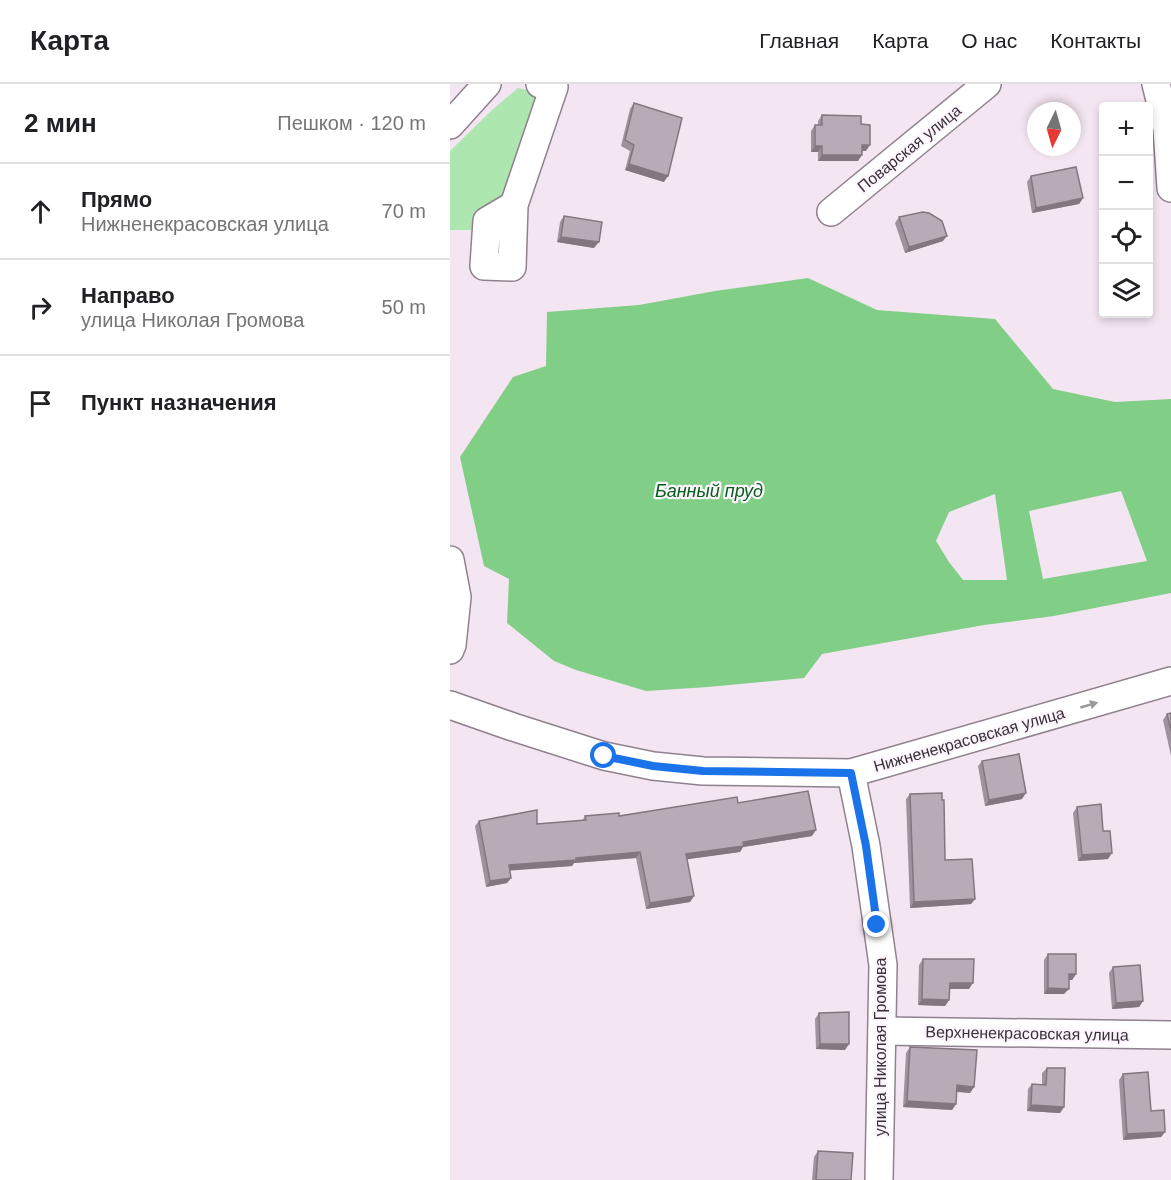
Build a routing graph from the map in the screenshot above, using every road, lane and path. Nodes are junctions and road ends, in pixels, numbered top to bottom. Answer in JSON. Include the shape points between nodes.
{"nodes":[{"id":1,"x":487,"y":84,"type":"edge"},
{"id":2,"x":540,"y":84,"type":"edge"},
{"id":3,"x":987,"y":84,"type":"edge"},
{"id":4,"x":1156,"y":84,"type":"edge"},
{"id":5,"x":451,"y":123,"type":"edge"},
{"id":6,"x":1171,"y":188,"type":"edge"},
{"id":7,"x":514,"y":205,"type":"dead end"},
{"id":8,"x":831,"y":212,"type":"dead end"},
{"id":9,"x":450,"y":560,"type":"edge"},
{"id":10,"x":450,"y":650,"type":"edge"},
{"id":11,"x":1171,"y":681,"type":"edge"},
{"id":12,"x":450,"y":705,"type":"edge"},
{"id":13,"x":851,"y":773,"type":"junction"},
{"id":14,"x":882,"y":1031,"type":"junction"},
{"id":15,"x":1171,"y":1035,"type":"edge"},
{"id":16,"x":879,"y":1180,"type":"edge"}],
"edges":[{"from":1,"to":5,"type":"street"},
{"from":2,"to":7,"type":"street","via":[[554,87]]},
{"from":3,"to":8,"type":"street","name":"Поварская улица"},
{"from":4,"to":6,"type":"street","via":[[1167,128]]},
{"from":9,"to":10,"type":"street","via":[[457,597]]},
{"from":13,"to":11,"type":"street","name":"Нижненекрасовская улица","one_way":true},
{"from":12,"to":13,"type":"street","name":"Нижненекрасовская улица","via":[[604,756],[653,766],[703,771]]},
{"from":13,"to":14,"type":"street","name":"улица Николая Громова","via":[[883,965]]},
{"from":14,"to":15,"type":"street","name":"Верхненекрасовская улица"},
{"from":14,"to":16,"type":"street","name":"улица Николая Громова"}]}
